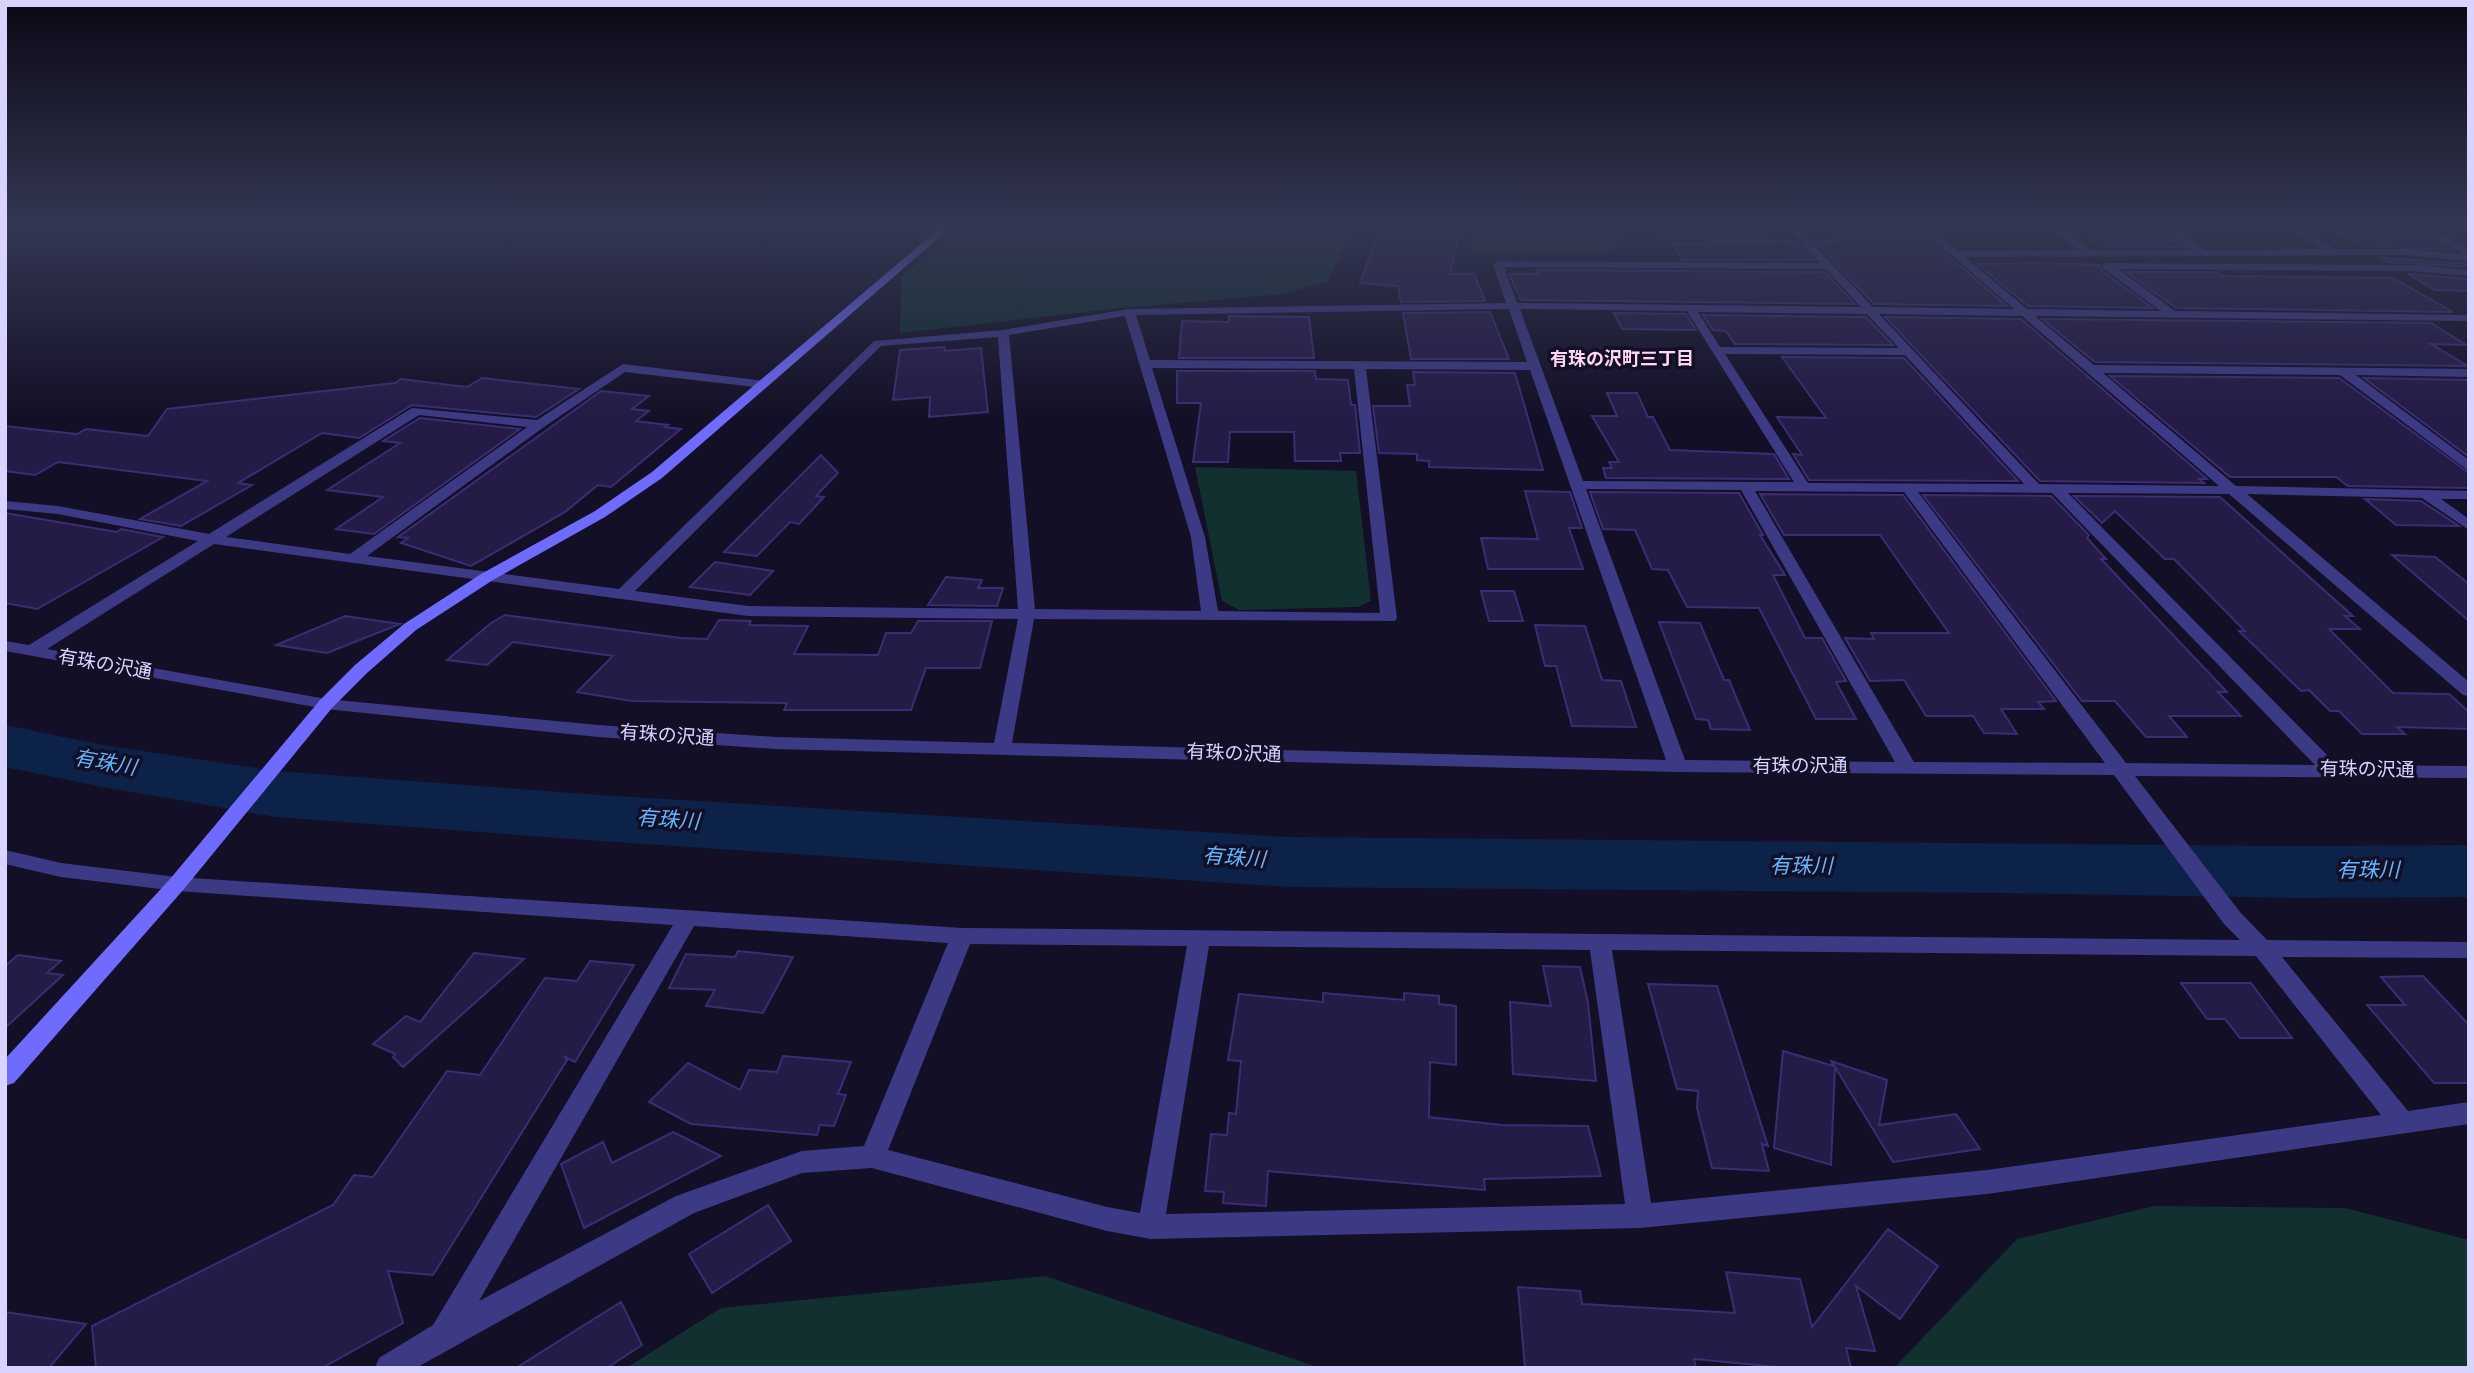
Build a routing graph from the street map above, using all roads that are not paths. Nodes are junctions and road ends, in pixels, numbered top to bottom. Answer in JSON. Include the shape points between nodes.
{"nodes":[{"id":1,"x":871,"y":291,"type":"edge"},
{"id":2,"x":1506,"y":291,"type":"edge"},
{"id":3,"x":1851,"y":291,"type":"edge"},
{"id":4,"x":1999,"y":291,"type":"edge"},
{"id":5,"x":2141,"y":291,"type":"edge"},
{"id":6,"x":1511,"y":306,"type":"junction"},
{"id":7,"x":1690,"y":308,"type":"junction"},
{"id":8,"x":1129,"y":312,"type":"junction"},
{"id":9,"x":1871,"y":312,"type":"junction"},
{"id":10,"x":2026,"y":314,"type":"junction"},
{"id":11,"x":2175,"y":316,"type":"junction"},
{"id":12,"x":2469,"y":318,"type":"edge"},
{"id":13,"x":1003,"y":333,"type":"junction"},
{"id":14,"x":1717,"y":350,"type":"junction"},
{"id":15,"x":1909,"y":352,"type":"junction"},
{"id":16,"x":1146,"y":364,"type":"junction"},
{"id":17,"x":1360,"y":366,"type":"junction"},
{"id":18,"x":1533,"y":366,"type":"junction"},
{"id":19,"x":2090,"y":369,"type":"junction"},
{"id":20,"x":2342,"y":371,"type":"junction"},
{"id":21,"x":2469,"y":373,"type":"edge"},
{"id":22,"x":763,"y":384,"type":"junction"},
{"id":23,"x":539,"y":424,"type":"junction"},
{"id":24,"x":2469,"y":467,"type":"edge"},
{"id":25,"x":1576,"y":485,"type":"junction"},
{"id":26,"x":1746,"y":487,"type":"junction"},
{"id":27,"x":1804,"y":487,"type":"junction"},
{"id":28,"x":1908,"y":488,"type":"junction"},
{"id":29,"x":2036,"y":489,"type":"junction"},
{"id":30,"x":2056,"y":489,"type":"junction"},
{"id":31,"x":2235,"y":490,"type":"junction"},
{"id":32,"x":2427,"y":495,"type":"junction"},
{"id":33,"x":2469,"y":495,"type":"edge"},
{"id":34,"x":5,"y":505,"type":"edge"},
{"id":35,"x":2469,"y":526,"type":"edge"},
{"id":36,"x":211,"y":539,"type":"junction"},
{"id":37,"x":353,"y":559,"type":"junction"},
{"id":38,"x":487,"y":577,"type":"junction"},
{"id":39,"x":622,"y":595,"type":"junction"},
{"id":40,"x":1027,"y":614,"type":"junction"},
{"id":41,"x":1210,"y":615,"type":"junction"},
{"id":42,"x":5,"y":646,"type":"edge"},
{"id":43,"x":30,"y":652,"type":"junction"},
{"id":44,"x":2469,"y":691,"type":"edge"},
{"id":45,"x":326,"y":704,"type":"junction"},
{"id":46,"x":1002,"y":748,"type":"junction"},
{"id":47,"x":1678,"y":766,"type":"junction"},
{"id":48,"x":1907,"y":766,"type":"junction"},
{"id":49,"x":2121,"y":768,"type":"junction"},
{"id":50,"x":2331,"y":770,"type":"junction"},
{"id":51,"x":2469,"y":772,"type":"edge"},
{"id":52,"x":5,"y":857,"type":"edge"},
{"id":53,"x":177,"y":884,"type":"junction"},
{"id":54,"x":688,"y":918,"type":"junction"},
{"id":55,"x":962,"y":936,"type":"junction"},
{"id":56,"x":1199,"y":940,"type":"junction"},
{"id":57,"x":1600,"y":942,"type":"junction"},
{"id":58,"x":2263,"y":949,"type":"junction"},
{"id":59,"x":2469,"y":950,"type":"edge"},
{"id":60,"x":5,"y":1076,"type":"edge"},
{"id":61,"x":2469,"y":1113,"type":"edge"},
{"id":62,"x":2400,"y":1121,"type":"junction"},
{"id":63,"x":872,"y":1157,"type":"junction"},
{"id":64,"x":1640,"y":1216,"type":"junction"},
{"id":65,"x":1151,"y":1227,"type":"junction"},
{"id":66,"x":443,"y":1335,"type":"junction"},
{"id":67,"x":389,"y":1368,"type":"edge"}],
"edges":[{"from":1,"to":22,"type":"street"},
{"from":2,"to":6,"type":"street"},
{"from":3,"to":9,"type":"street"},
{"from":4,"to":10,"type":"street"},
{"from":5,"to":11,"type":"street"},
{"from":6,"to":7,"type":"street"},
{"from":6,"to":8,"type":"street"},
{"from":6,"to":18,"type":"street"},
{"from":7,"to":9,"type":"street"},
{"from":7,"to":14,"type":"street"},
{"from":8,"to":13,"type":"street"},
{"from":8,"to":16,"type":"street"},
{"from":9,"to":10,"type":"street"},
{"from":9,"to":15,"type":"street"},
{"from":10,"to":11,"type":"street"},
{"from":10,"to":19,"type":"street"},
{"from":11,"to":12,"type":"street"},
{"from":13,"to":39,"type":"street","via":[[878,343]]},
{"from":13,"to":40,"type":"street"},
{"from":14,"to":15,"type":"street"},
{"from":14,"to":27,"type":"street"},
{"from":15,"to":29,"type":"street"},
{"from":16,"to":17,"type":"street"},
{"from":16,"to":41,"type":"street","via":[[1198,537]]},
{"from":17,"to":18,"type":"street"},
{"from":17,"to":41,"type":"street","via":[[1389,618]]},
{"from":18,"to":25,"type":"street"},
{"from":19,"to":20,"type":"street"},
{"from":19,"to":31,"type":"street"},
{"from":20,"to":21,"type":"street"},
{"from":20,"to":24,"type":"street"},
{"from":22,"to":23,"type":"street","via":[[623,368]]},
{"from":22,"to":38,"type":"street","via":[[657,475],[600,514]]},
{"from":23,"to":36,"type":"street","via":[[417,411]]},
{"from":23,"to":37,"type":"street"},
{"from":25,"to":26,"type":"street"},
{"from":25,"to":47,"type":"street"},
{"from":26,"to":27,"type":"street"},
{"from":26,"to":48,"type":"street"},
{"from":27,"to":28,"type":"street"},
{"from":28,"to":29,"type":"street"},
{"from":28,"to":49,"type":"street"},
{"from":29,"to":30,"type":"street"},
{"from":30,"to":31,"type":"street"},
{"from":30,"to":50,"type":"street"},
{"from":31,"to":32,"type":"street"},
{"from":31,"to":44,"type":"street"},
{"from":32,"to":33,"type":"street"},
{"from":32,"to":35,"type":"street"},
{"from":34,"to":36,"type":"street","via":[[58,510]]},
{"from":36,"to":37,"type":"street"},
{"from":36,"to":43,"type":"street"},
{"from":37,"to":38,"type":"street"},
{"from":38,"to":39,"type":"street"},
{"from":38,"to":45,"type":"street","via":[[410,627]]},
{"from":39,"to":40,"type":"street","via":[[748,611]]},
{"from":40,"to":41,"type":"street"},
{"from":40,"to":46,"type":"street"},
{"from":42,"to":43,"type":"street","name":"有珠の沢通"},
{"from":43,"to":45,"type":"street","name":"有珠の沢通"},
{"from":45,"to":46,"type":"street","name":"有珠の沢通","via":[[598,732],[775,743]]},
{"from":45,"to":53,"type":"street"},
{"from":46,"to":47,"type":"street","name":"有珠の沢通"},
{"from":47,"to":48,"type":"street","name":"有珠の沢通"},
{"from":48,"to":49,"type":"street","name":"有珠の沢通"},
{"from":49,"to":50,"type":"street","name":"有珠の沢通"},
{"from":49,"to":58,"type":"street","via":[[2232,918]]},
{"from":50,"to":51,"type":"street","name":"有珠の沢通"},
{"from":52,"to":53,"type":"street","via":[[61,870]]},
{"from":53,"to":54,"type":"street"},
{"from":53,"to":60,"type":"street"},
{"from":54,"to":55,"type":"street"},
{"from":54,"to":66,"type":"street"},
{"from":55,"to":56,"type":"street"},
{"from":55,"to":63,"type":"street"},
{"from":56,"to":57,"type":"street"},
{"from":56,"to":65,"type":"street"},
{"from":57,"to":58,"type":"street"},
{"from":57,"to":64,"type":"street"},
{"from":58,"to":59,"type":"street"},
{"from":58,"to":62,"type":"street"},
{"from":61,"to":62,"type":"street"},
{"from":62,"to":64,"type":"street","via":[[1987,1182]]},
{"from":63,"to":65,"type":"street"},
{"from":63,"to":66,"type":"street","via":[[802,1161],[685,1204]]},
{"from":64,"to":65,"type":"street"},
{"from":66,"to":67,"type":"street"}]}
